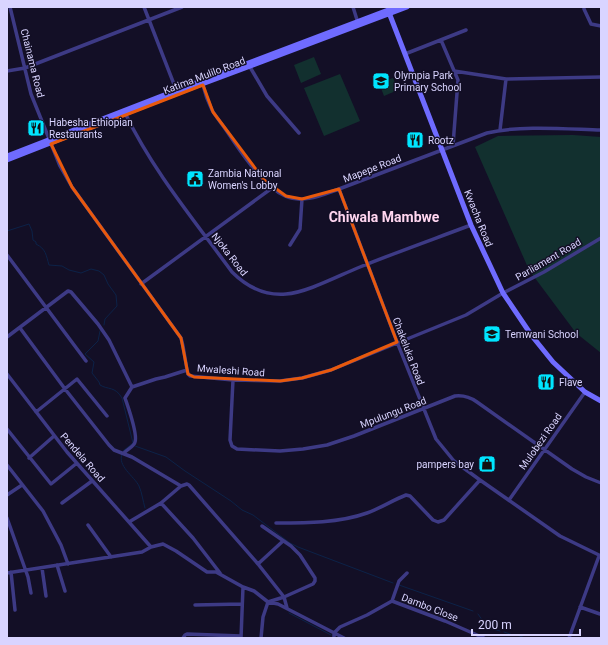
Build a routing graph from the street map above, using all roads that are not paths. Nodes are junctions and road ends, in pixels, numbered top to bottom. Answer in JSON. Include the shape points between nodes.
{"nodes":[{"id":1,"x":10,"y":7,"type":"edge"},
{"id":2,"x":144,"y":7,"type":"edge"},
{"id":3,"x":182,"y":7,"type":"edge"},
{"id":4,"x":353,"y":7,"type":"edge"},
{"id":5,"x":396,"y":7,"type":"edge"},
{"id":6,"x":407,"y":7,"type":"edge"},
{"id":7,"x":584,"y":7,"type":"edge"},
{"id":8,"x":388,"y":12,"type":"junction"},
{"id":9,"x":149,"y":19,"type":"junction"},
{"id":10,"x":358,"y":23,"type":"junction"},
{"id":11,"x":601,"y":26,"type":"edge"},
{"id":12,"x":466,"y":30,"type":"dead end"},
{"id":13,"x":441,"y":40,"type":"junction"},
{"id":14,"x":405,"y":54,"type":"junction"},
{"id":15,"x":250,"y":67,"type":"junction"},
{"id":16,"x":25,"y":68,"type":"junction"},
{"id":17,"x":7,"y":71,"type":"edge"},
{"id":18,"x":454,"y":71,"type":"junction"},
{"id":19,"x":601,"y":77,"type":"edge"},
{"id":20,"x":506,"y":79,"type":"junction"},
{"id":21,"x":203,"y":85,"type":"junction"},
{"id":22,"x":177,"y":92,"type":"junction"},
{"id":23,"x":125,"y":113,"type":"junction"},
{"id":24,"x":500,"y":130,"type":"junction"},
{"id":25,"x":601,"y":130,"type":"edge"},
{"id":26,"x":299,"y":133,"type":"dead end"},
{"id":27,"x":51,"y":142,"type":"junction"},
{"id":28,"x":453,"y":145,"type":"junction"},
{"id":29,"x":442,"y":149,"type":"junction"},
{"id":30,"x":7,"y":156,"type":"edge"},
{"id":31,"x":7,"y":160,"type":"edge"},
{"id":32,"x":272,"y":188,"type":"junction"},
{"id":33,"x":339,"y":189,"type":"junction"},
{"id":34,"x":302,"y":200,"type":"junction"},
{"id":35,"x":471,"y":225,"type":"junction"},
{"id":36,"x":207,"y":237,"type":"junction"},
{"id":37,"x":601,"y":238,"type":"edge"},
{"id":38,"x":290,"y":245,"type":"dead end"},
{"id":39,"x":7,"y":255,"type":"edge"},
{"id":40,"x":367,"y":264,"type":"junction"},
{"id":41,"x":142,"y":284,"type":"junction"},
{"id":42,"x":503,"y":293,"type":"junction"},
{"id":43,"x":46,"y":308,"type":"junction"},
{"id":44,"x":20,"y":328,"type":"junction"},
{"id":45,"x":7,"y":338,"type":"edge"},
{"id":46,"x":397,"y":342,"type":"junction"},
{"id":47,"x":86,"y":361,"type":"dead end"},
{"id":48,"x":187,"y":370,"type":"junction"},
{"id":49,"x":7,"y":374,"type":"edge"},
{"id":50,"x":233,"y":380,"type":"junction"},
{"id":51,"x":132,"y":387,"type":"junction"},
{"id":52,"x":65,"y":389,"type":"junction"},
{"id":53,"x":585,"y":392,"type":"junction"},
{"id":54,"x":601,"y":401,"type":"edge"},
{"id":55,"x":423,"y":409,"type":"junction"},
{"id":56,"x":36,"y":412,"type":"junction"},
{"id":57,"x":107,"y":416,"type":"dead end"},
{"id":58,"x":7,"y":428,"type":"edge"},
{"id":59,"x":54,"y":436,"type":"junction"},
{"id":60,"x":544,"y":449,"type":"junction"},
{"id":61,"x":124,"y":453,"type":"junction"},
{"id":62,"x":29,"y":458,"type":"junction"},
{"id":63,"x":77,"y":463,"type":"junction"},
{"id":64,"x":7,"y":465,"type":"edge"},
{"id":65,"x":480,"y":480,"type":"junction"},
{"id":66,"x":92,"y":481,"type":"junction"},
{"id":67,"x":601,"y":483,"type":"edge"},
{"id":68,"x":22,"y":485,"type":"junction"},
{"id":69,"x":181,"y":486,"type":"junction"},
{"id":70,"x":7,"y":495,"type":"edge"},
{"id":71,"x":509,"y":500,"type":"junction"},
{"id":72,"x":62,"y":503,"type":"dead end"},
{"id":73,"x":162,"y":503,"type":"junction"},
{"id":74,"x":7,"y":518,"type":"edge"},
{"id":75,"x":129,"y":522,"type":"junction"},
{"id":76,"x":276,"y":523,"type":"dead end"},
{"id":77,"x":88,"y":525,"type":"dead end"},
{"id":78,"x":262,"y":526,"type":"dead end"},
{"id":79,"x":283,"y":541,"type":"junction"},
{"id":80,"x":151,"y":547,"type":"junction"},
{"id":81,"x":600,"y":556,"type":"edge"},
{"id":82,"x":111,"y":557,"type":"junction"},
{"id":83,"x":68,"y":564,"type":"junction"},
{"id":84,"x":258,"y":564,"type":"junction"},
{"id":85,"x":57,"y":565,"type":"junction"},
{"id":86,"x":42,"y":568,"type":"junction"},
{"id":87,"x":25,"y":570,"type":"junction"},
{"id":88,"x":9,"y":573,"type":"edge"},
{"id":89,"x":407,"y":573,"type":"dead end"},
{"id":90,"x":221,"y":574,"type":"junction"},
{"id":91,"x":242,"y":587,"type":"junction"},
{"id":92,"x":65,"y":591,"type":"dead end"},
{"id":93,"x":31,"y":593,"type":"dead end"},
{"id":94,"x":46,"y":596,"type":"dead end"},
{"id":95,"x":284,"y":597,"type":"junction"},
{"id":96,"x":392,"y":601,"type":"junction"},
{"id":97,"x":268,"y":602,"type":"junction"},
{"id":98,"x":242,"y":604,"type":"junction"},
{"id":99,"x":195,"y":605,"type":"dead end"},
{"id":100,"x":580,"y":607,"type":"junction"},
{"id":101,"x":287,"y":608,"type":"junction"},
{"id":102,"x":15,"y":610,"type":"dead end"},
{"id":103,"x":600,"y":614,"type":"dead end"},
{"id":104,"x":334,"y":633,"type":"junction"},
{"id":105,"x":241,"y":637,"type":"edge"},
{"id":106,"x":184,"y":638,"type":"edge"},
{"id":107,"x":261,"y":638,"type":"edge"},
{"id":108,"x":334,"y":638,"type":"edge"},
{"id":109,"x":344,"y":638,"type":"edge"},
{"id":110,"x":484,"y":638,"type":"edge"},
{"id":111,"x":569,"y":638,"type":"edge"}],
"edges":[{"from":1,"to":16,"type":"street","name":"Chainama Road"},
{"from":2,"to":9,"type":"street"},
{"from":3,"to":9,"type":"street"},
{"from":4,"to":10,"type":"street"},
{"from":5,"to":8,"type":"main road","name":"Katima Mulilo Road"},
{"from":6,"to":8,"type":"main road","name":"Katima Mulilo Road"},
{"from":7,"to":11,"type":"street","via":[[591,24]]},
{"from":8,"to":10,"type":"main road","name":"Katima Mulilo Road"},
{"from":8,"to":14,"type":"main road","name":"Kwacha Road"},
{"from":9,"to":16,"type":"street"},
{"from":9,"to":22,"type":"street"},
{"from":10,"to":15,"type":"main road","name":"Katima Mulilo Road"},
{"from":10,"to":22,"type":"main road","name":"Katima Mulilo Road"},
{"from":12,"to":13,"type":"street"},
{"from":13,"to":14,"type":"street"},
{"from":13,"to":18,"type":"street"},
{"from":14,"to":29,"type":"main road","name":"Kwacha Road"},
{"from":15,"to":21,"type":"main road","name":"Katima Mulilo Road"},
{"from":15,"to":26,"type":"street","via":[[266,96]]},
{"from":16,"to":17,"type":"street"},
{"from":16,"to":27,"type":"street","name":"Chainama Road","via":[[31,94]]},
{"from":18,"to":20,"type":"street"},
{"from":18,"to":28,"type":"street","via":[[458,80]]},
{"from":19,"to":20,"type":"street"},
{"from":20,"to":24,"type":"street"},
{"from":21,"to":22,"type":"main road","name":"Katima Mulilo Road"},
{"from":21,"to":32,"type":"street","via":[[213,112]]},
{"from":22,"to":23,"type":"main road","name":"Katima Mulilo Road"},
{"from":23,"to":27,"type":"main road","name":"Katima Mulilo Road"},
{"from":23,"to":36,"type":"street","name":"Njoka Road","via":[[140,144]]},
{"from":24,"to":25,"type":"street","name":"Mapepe Road"},
{"from":24,"to":28,"type":"street","name":"Mapepe Road"},
{"from":27,"to":30,"type":"main road","name":"Katima Mulilo Road"},
{"from":27,"to":31,"type":"main road","name":"Katima Mulilo Road"},
{"from":27,"to":41,"type":"street","name":"Mwaleshi Road","via":[[72,187]]},
{"from":28,"to":29,"type":"street","name":"Mapepe Road"},
{"from":29,"to":33,"type":"street","name":"Mapepe Road"},
{"from":29,"to":35,"type":"main road","name":"Kwacha Road"},
{"from":32,"to":34,"type":"street","via":[[286,196]]},
{"from":32,"to":36,"type":"street"},
{"from":33,"to":34,"type":"street","name":"Mapepe Road"},
{"from":33,"to":40,"type":"street","name":"Chakeluka Road"},
{"from":34,"to":38,"type":"street","via":[[300,229]]},
{"from":35,"to":40,"type":"street","name":"Njoka Road"},
{"from":35,"to":42,"type":"main road","name":"Kwacha Road"},
{"from":36,"to":40,"type":"street","name":"Njoka Road","via":[[243,283],[271,294],[304,290]]},
{"from":36,"to":41,"type":"street"},
{"from":37,"to":42,"type":"street","name":"Parliament Road"},
{"from":39,"to":43,"type":"street"},
{"from":40,"to":46,"type":"street","name":"Chakeluka Road"},
{"from":41,"to":48,"type":"street","name":"Mwaleshi Road","via":[[181,338]]},
{"from":42,"to":46,"type":"street","name":"Mwaleshi Road","via":[[466,315]]},
{"from":42,"to":53,"type":"main road","name":"Kwacha Road","via":[[553,362]]},
{"from":43,"to":44,"type":"street"},
{"from":43,"to":47,"type":"street"},
{"from":43,"to":51,"type":"street","via":[[62,294],[71,292],[109,340]]},
{"from":44,"to":45,"type":"street"},
{"from":44,"to":52,"type":"street"},
{"from":46,"to":50,"type":"street","name":"Mwaleshi Road","via":[[331,370],[302,378],[280,381]]},
{"from":46,"to":55,"type":"street","name":"Chakeluka Road"},
{"from":48,"to":50,"type":"street","name":"Mwaleshi Road","via":[[188,374],[194,377]]},
{"from":48,"to":51,"type":"street"},
{"from":49,"to":56,"type":"street","name":"Pendela Road"},
{"from":50,"to":55,"type":"street","name":"Mpulungu Road","via":[[230,440],[236,449],[280,451],[327,445]]},
{"from":51,"to":61,"type":"street","via":[[125,398],[136,441]]},
{"from":52,"to":56,"type":"street"},
{"from":52,"to":57,"type":"street","via":[[77,379]]},
{"from":52,"to":61,"type":"street","via":[[109,445],[114,450]]},
{"from":53,"to":54,"type":"main road","name":"Kwacha Road"},
{"from":53,"to":60,"type":"street","name":"Mulobezi Road"},
{"from":55,"to":60,"type":"street","name":"Mpulungu Road","via":[[455,396],[469,397]]},
{"from":55,"to":65,"type":"street","name":"Chakeluka Road","via":[[436,439],[448,454]]},
{"from":56,"to":59,"type":"street","name":"Pendela Road"},
{"from":58,"to":62,"type":"street"},
{"from":59,"to":62,"type":"street"},
{"from":59,"to":63,"type":"street","name":"Pendela Road"},
{"from":60,"to":67,"type":"street","name":"Mpulungu Road","via":[[572,469]]},
{"from":60,"to":71,"type":"street","name":"Mulobezi Road"},
{"from":61,"to":69,"type":"street"},
{"from":62,"to":63,"type":"street","via":[[51,484]]},
{"from":63,"to":66,"type":"street","name":"Pendela Road"},
{"from":64,"to":68,"type":"street"},
{"from":65,"to":71,"type":"street","name":"Chakeluka Road"},
{"from":65,"to":76,"type":"street","via":[[444,520],[438,522],[406,495],[369,513],[348,519]]},
{"from":66,"to":72,"type":"street"},
{"from":66,"to":75,"type":"street","name":"Pendela Road"},
{"from":68,"to":70,"type":"street"},
{"from":68,"to":83,"type":"street","via":[[43,511],[61,544]]},
{"from":69,"to":73,"type":"street"},
{"from":69,"to":84,"type":"street","via":[[189,485]]},
{"from":71,"to":81,"type":"street","name":"Chakeluka Road","via":[[560,536]]},
{"from":73,"to":75,"type":"street"},
{"from":73,"to":90,"type":"street"},
{"from":74,"to":87,"type":"street"},
{"from":75,"to":80,"type":"street","name":"Pendela Road"},
{"from":77,"to":82,"type":"street"},
{"from":78,"to":79,"type":"street"},
{"from":79,"to":84,"type":"street"},
{"from":79,"to":95,"type":"street","via":[[300,555],[315,578],[313,584]]},
{"from":80,"to":82,"type":"street","via":[[142,552]]},
{"from":80,"to":90,"type":"street","via":[[163,544],[206,572]]},
{"from":81,"to":100,"type":"street"},
{"from":82,"to":83,"type":"street"},
{"from":83,"to":85,"type":"street"},
{"from":84,"to":95,"type":"street"},
{"from":85,"to":86,"type":"street"},
{"from":85,"to":92,"type":"street"},
{"from":86,"to":87,"type":"street"},
{"from":86,"to":94,"type":"street"},
{"from":87,"to":88,"type":"street"},
{"from":87,"to":93,"type":"street"},
{"from":88,"to":102,"type":"street"},
{"from":89,"to":96,"type":"street","via":[[399,581]]},
{"from":90,"to":91,"type":"street"},
{"from":91,"to":97,"type":"street","via":[[254,591]]},
{"from":91,"to":98,"type":"street"},
{"from":95,"to":97,"type":"street"},
{"from":95,"to":101,"type":"street"},
{"from":96,"to":104,"type":"street","name":"Dambo Close","via":[[340,627]]},
{"from":96,"to":110,"type":"street","name":"Dambo Close"},
{"from":97,"to":101,"type":"street"},
{"from":97,"to":107,"type":"street","via":[[263,613]]},
{"from":98,"to":99,"type":"street"},
{"from":98,"to":105,"type":"street"},
{"from":100,"to":103,"type":"street"},
{"from":100,"to":111,"type":"street"},
{"from":101,"to":104,"type":"street"},
{"from":104,"to":108,"type":"street"},
{"from":104,"to":109,"type":"street"},
{"from":105,"to":106,"type":"street","via":[[187,634]]}]}
